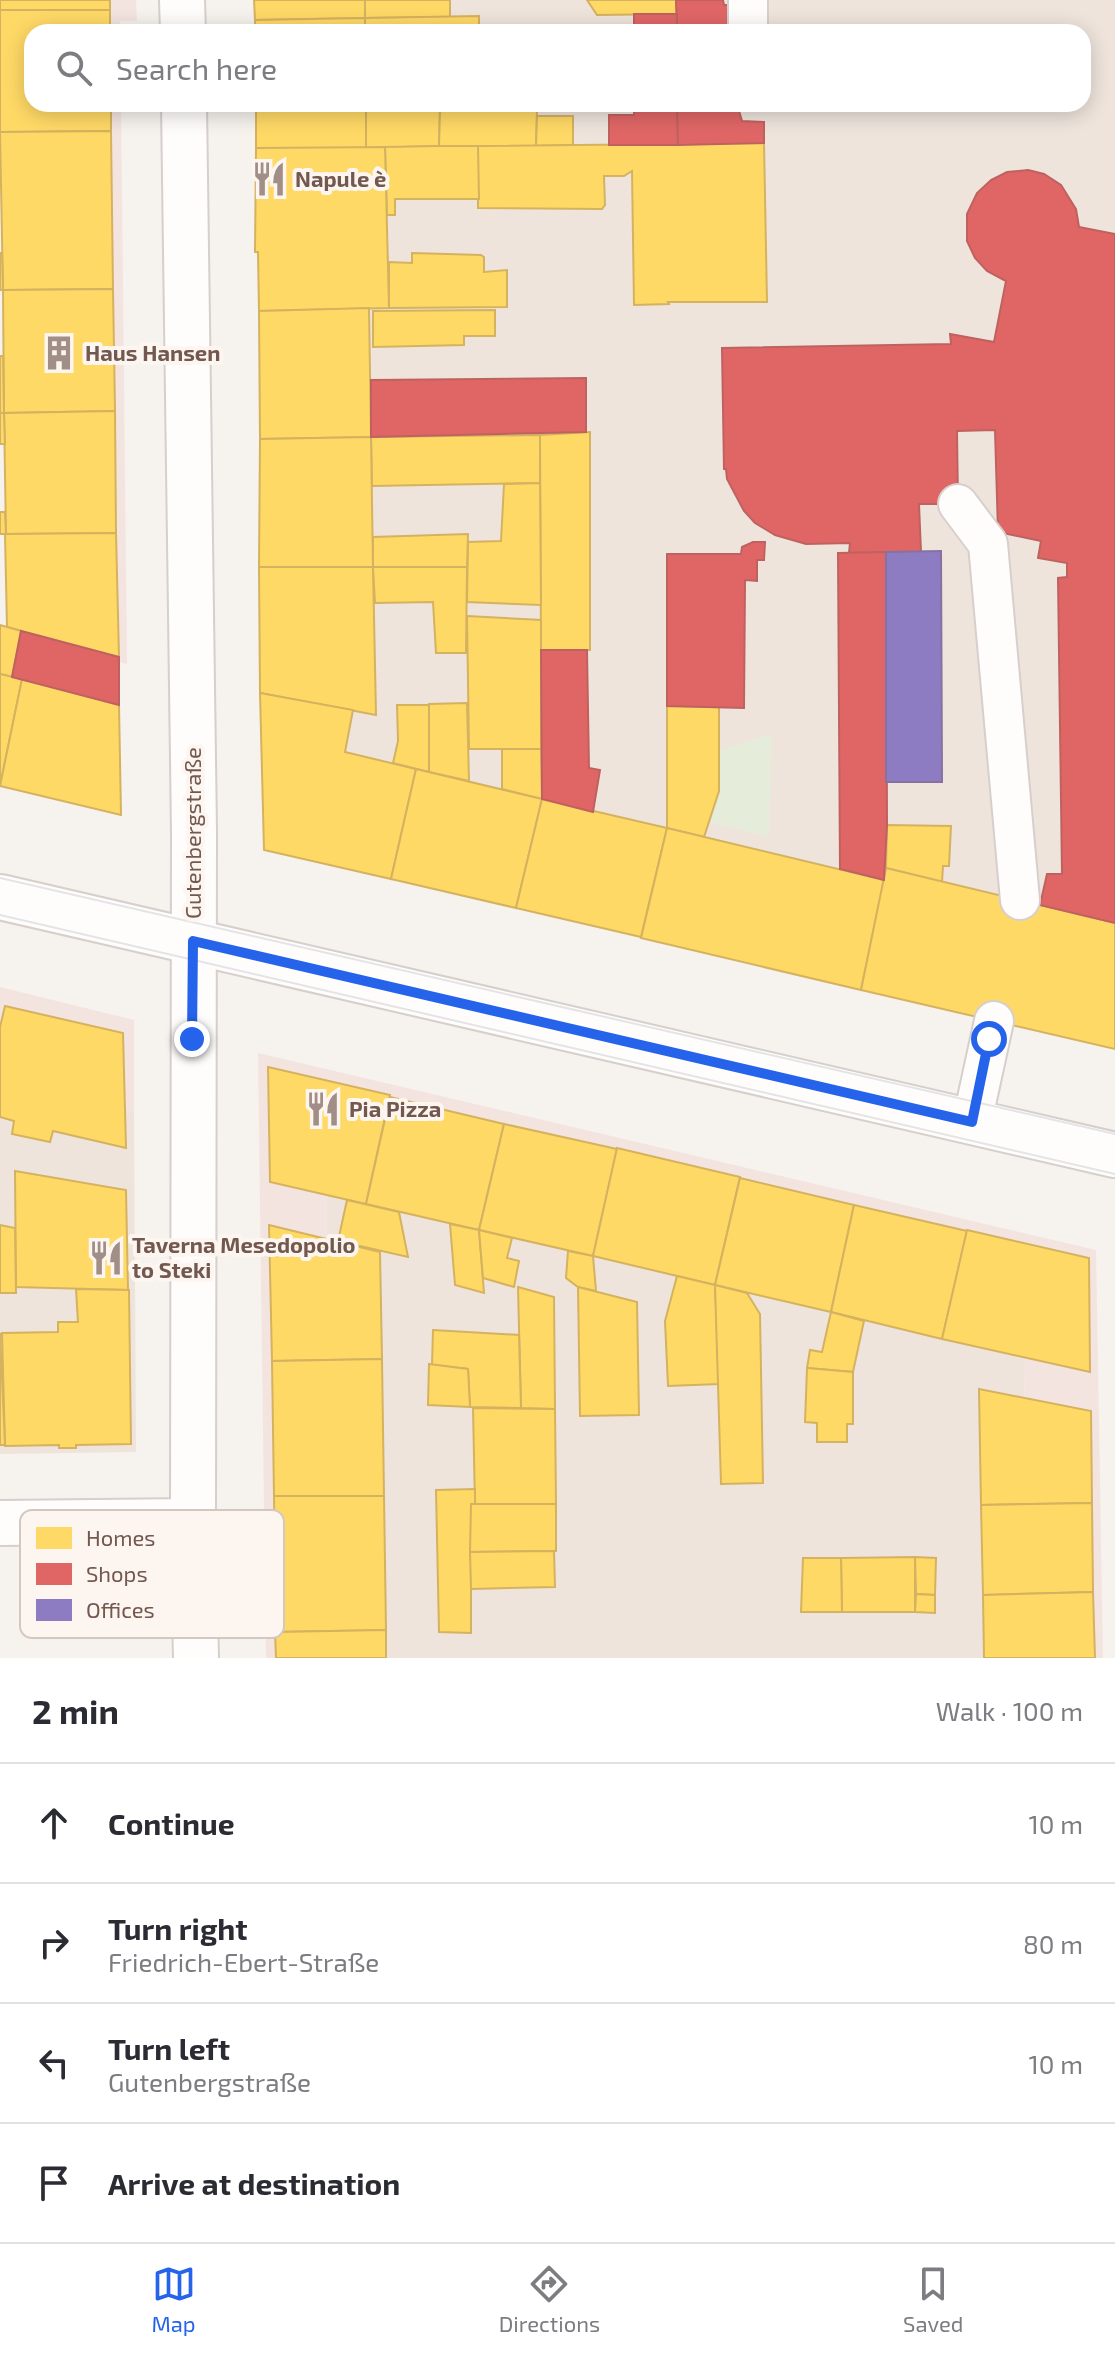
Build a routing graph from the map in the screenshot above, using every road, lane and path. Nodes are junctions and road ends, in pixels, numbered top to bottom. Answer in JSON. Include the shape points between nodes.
{"nodes":[{"id":1,"x":182,"y":0,"type":"edge"},
{"id":2,"x":748,"y":0,"type":"edge"},
{"id":3,"x":183,"y":24,"type":"edge"},
{"id":4,"x":748,"y":24,"type":"edge"},
{"id":5,"x":184,"y":112,"type":"edge"},
{"id":6,"x":958,"y":504,"type":"dead end"},
{"id":7,"x":0,"y":897,"type":"edge"},
{"id":8,"x":1020,"y":900,"type":"dead end"},
{"id":9,"x":193,"y":941,"type":"junction"},
{"id":10,"x":994,"y":1021,"type":"dead end"},
{"id":11,"x":972,"y":1122,"type":"junction"},
{"id":12,"x":1115,"y":1155,"type":"edge"},
{"id":13,"x":193,"y":1510,"type":"edge"},
{"id":14,"x":0,"y":1523,"type":"edge"},
{"id":15,"x":20,"y":1523,"type":"edge"},
{"id":16,"x":196,"y":1638,"type":"edge"},
{"id":17,"x":196,"y":1658,"type":"edge"}],
"edges":[{"from":1,"to":3,"type":"street"},
{"from":2,"to":4,"type":"lane"},
{"from":5,"to":9,"type":"street","name":"Gutenbergstraße"},
{"from":6,"to":8,"type":"lane","via":[[988,544]]},
{"from":7,"to":9,"type":"street"},
{"from":9,"to":11,"type":"street"},
{"from":9,"to":13,"type":"street","name":"Gutenbergstraße"},
{"from":10,"to":11,"type":"lane"},
{"from":11,"to":12,"type":"street"},
{"from":14,"to":15,"type":"street"},
{"from":16,"to":17,"type":"street","name":"Gutenbergstraße"}]}
